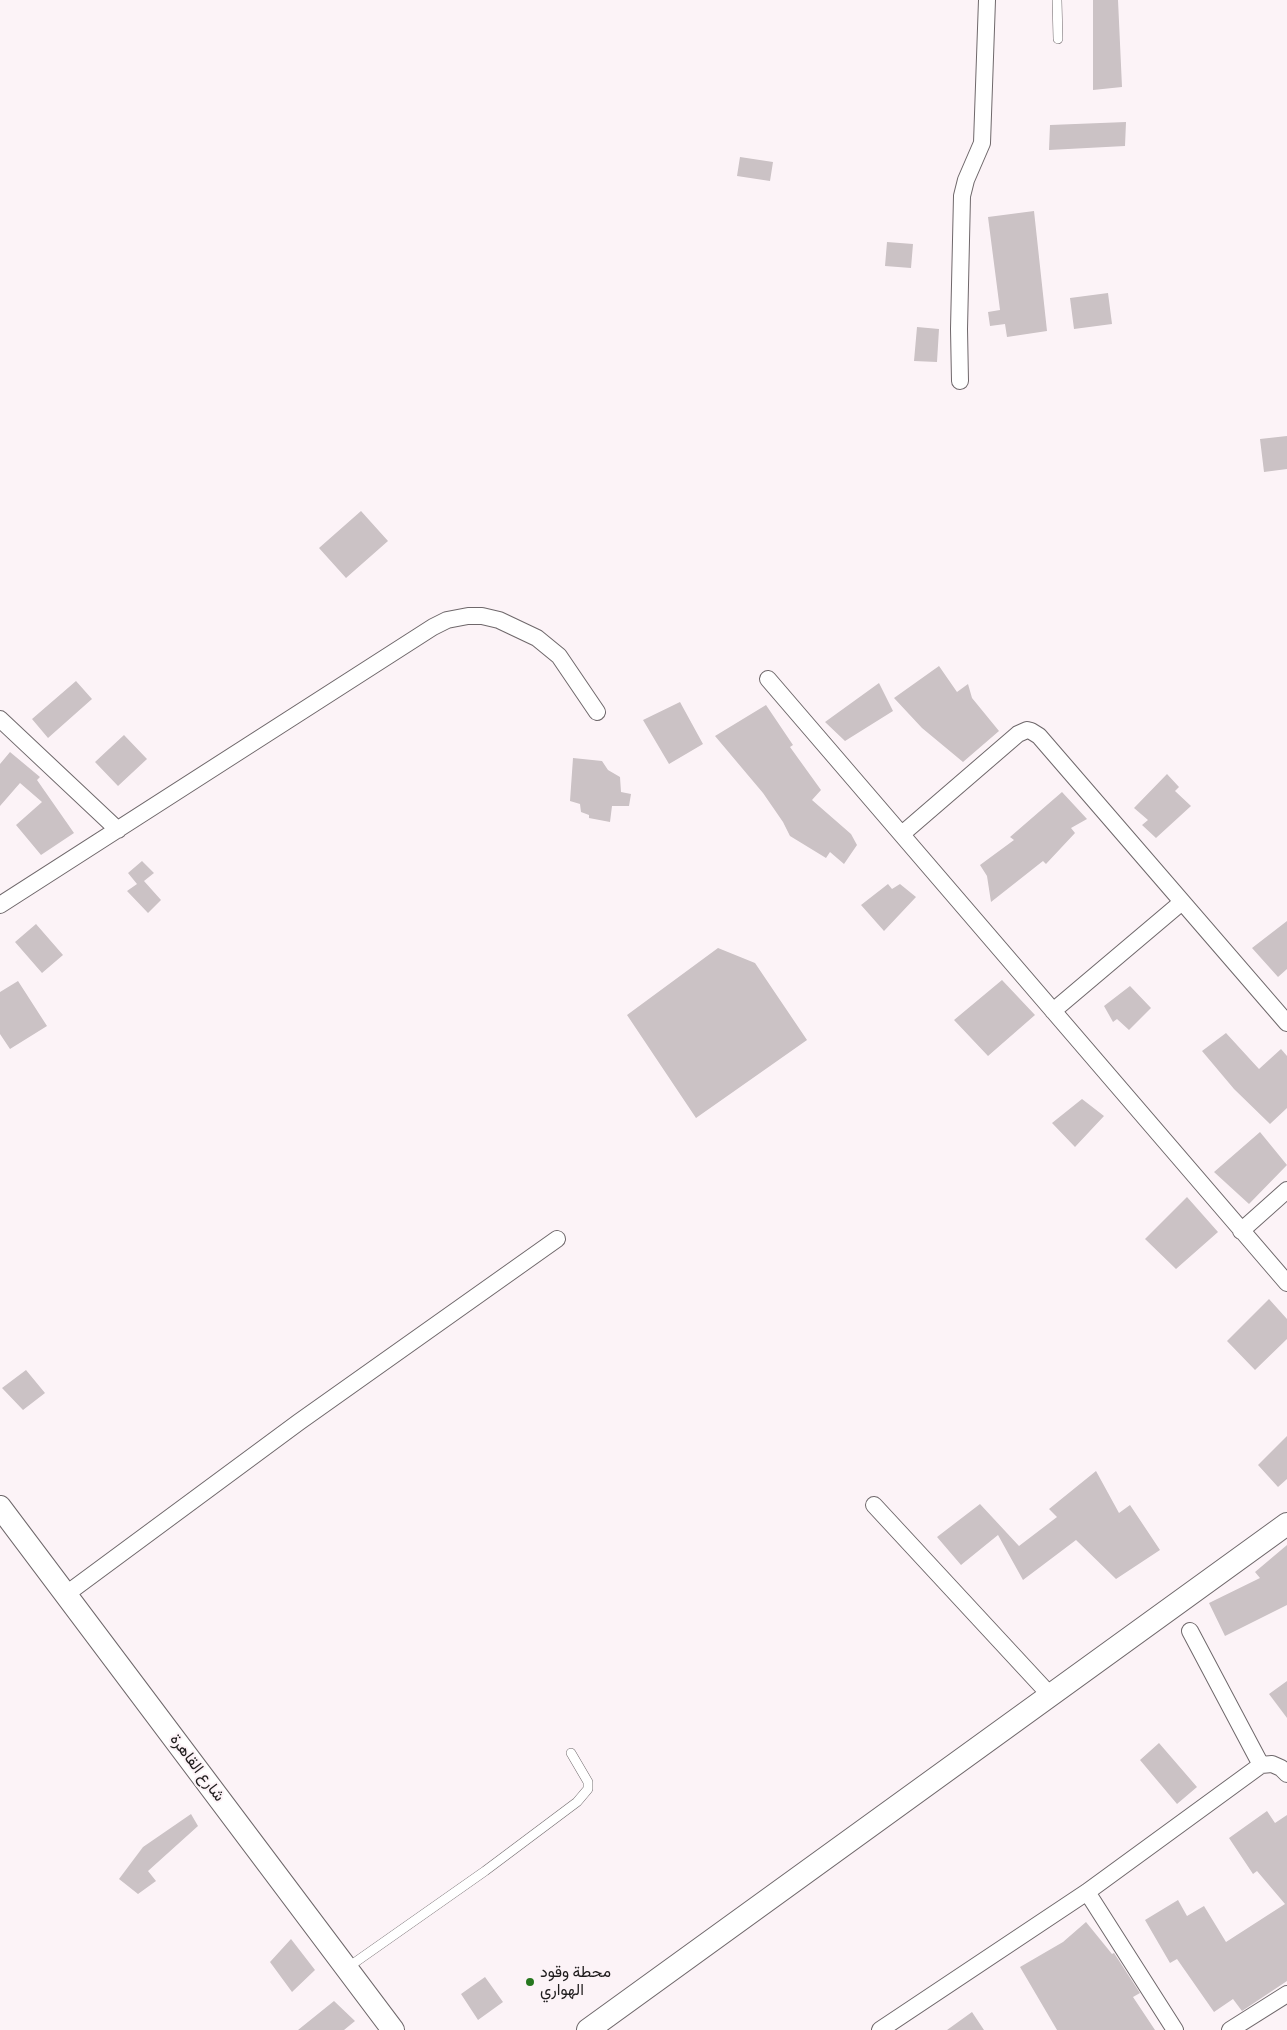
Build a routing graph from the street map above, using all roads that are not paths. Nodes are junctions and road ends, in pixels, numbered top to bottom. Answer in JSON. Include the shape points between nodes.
{"nodes":[{"id":1,"x":988,"y":0,"type":"edge"},
{"id":2,"x":1056,"y":0,"type":"edge"},
{"id":3,"x":1058,"y":39,"type":"dead end"},
{"id":4,"x":960,"y":381,"type":"dead end"},
{"id":5,"x":768,"y":679,"type":"dead end"},
{"id":6,"x":597,"y":712,"type":"dead end"},
{"id":7,"x":0,"y":718,"type":"edge"},
{"id":8,"x":118,"y":830,"type":"junction"},
{"id":9,"x":902,"y":834,"type":"junction"},
{"id":10,"x":1182,"y":902,"type":"junction"},
{"id":11,"x":0,"y":906,"type":"edge"},
{"id":12,"x":1053,"y":1012,"type":"junction"},
{"id":13,"x":1287,"y":1022,"type":"edge"},
{"id":14,"x":1287,"y":1190,"type":"edge"},
{"id":15,"x":1241,"y":1231,"type":"junction"},
{"id":16,"x":557,"y":1239,"type":"dead end"},
{"id":17,"x":1287,"y":1283,"type":"edge"},
{"id":18,"x":874,"y":1505,"type":"dead end"},
{"id":19,"x":0,"y":1507,"type":"edge"},
{"id":20,"x":1287,"y":1524,"type":"edge"},
{"id":21,"x":65,"y":1595,"type":"junction"},
{"id":22,"x":1190,"y":1631,"type":"dead end"},
{"id":23,"x":1050,"y":1695,"type":"junction"},
{"id":24,"x":572,"y":1753,"type":"dead end"},
{"id":25,"x":1261,"y":1765,"type":"junction"},
{"id":26,"x":1287,"y":1774,"type":"edge"},
{"id":27,"x":1087,"y":1892,"type":"junction"},
{"id":28,"x":347,"y":1968,"type":"junction"},
{"id":29,"x":1287,"y":1994,"type":"edge"},
{"id":30,"x":902,"y":2024,"type":"edge"},
{"id":31,"x":393,"y":2030,"type":"edge"},
{"id":32,"x":588,"y":2030,"type":"edge"},
{"id":33,"x":880,"y":2030,"type":"edge"},
{"id":34,"x":1175,"y":2030,"type":"edge"},
{"id":35,"x":1230,"y":2030,"type":"edge"}],
"edges":[{"from":1,"to":4,"type":"street","via":[[982,144],[962,196]]},
{"from":2,"to":3,"type":"lane"},
{"from":5,"to":9,"type":"street"},
{"from":6,"to":8,"type":"street","via":[[559,656],[537,638],[499,620],[458,617],[433,628]]},
{"from":7,"to":8,"type":"street"},
{"from":8,"to":11,"type":"street"},
{"from":9,"to":10,"type":"street","via":[[1018,734],[1027,730],[1039,736]]},
{"from":9,"to":12,"type":"street"},
{"from":10,"to":12,"type":"street"},
{"from":10,"to":13,"type":"street"},
{"from":12,"to":15,"type":"street"},
{"from":14,"to":15,"type":"street"},
{"from":15,"to":17,"type":"street"},
{"from":16,"to":21,"type":"street","via":[[299,1422]]},
{"from":18,"to":23,"type":"street"},
{"from":19,"to":21,"type":"street","name":"شارع القاهرة"},
{"from":20,"to":23,"type":"street"},
{"from":21,"to":28,"type":"street","name":"شارع القاهرة"},
{"from":22,"to":25,"type":"street"},
{"from":23,"to":32,"type":"street"},
{"from":24,"to":28,"type":"lane","via":[[588,1782],[588,1789],[577,1802]]},
{"from":25,"to":26,"type":"street","via":[[1272,1764]]},
{"from":25,"to":27,"type":"street"},
{"from":27,"to":30,"type":"street"},
{"from":27,"to":34,"type":"street"},
{"from":28,"to":31,"type":"street","name":"شارع القاهرة"},
{"from":29,"to":35,"type":"street"},
{"from":30,"to":33,"type":"street"}]}
